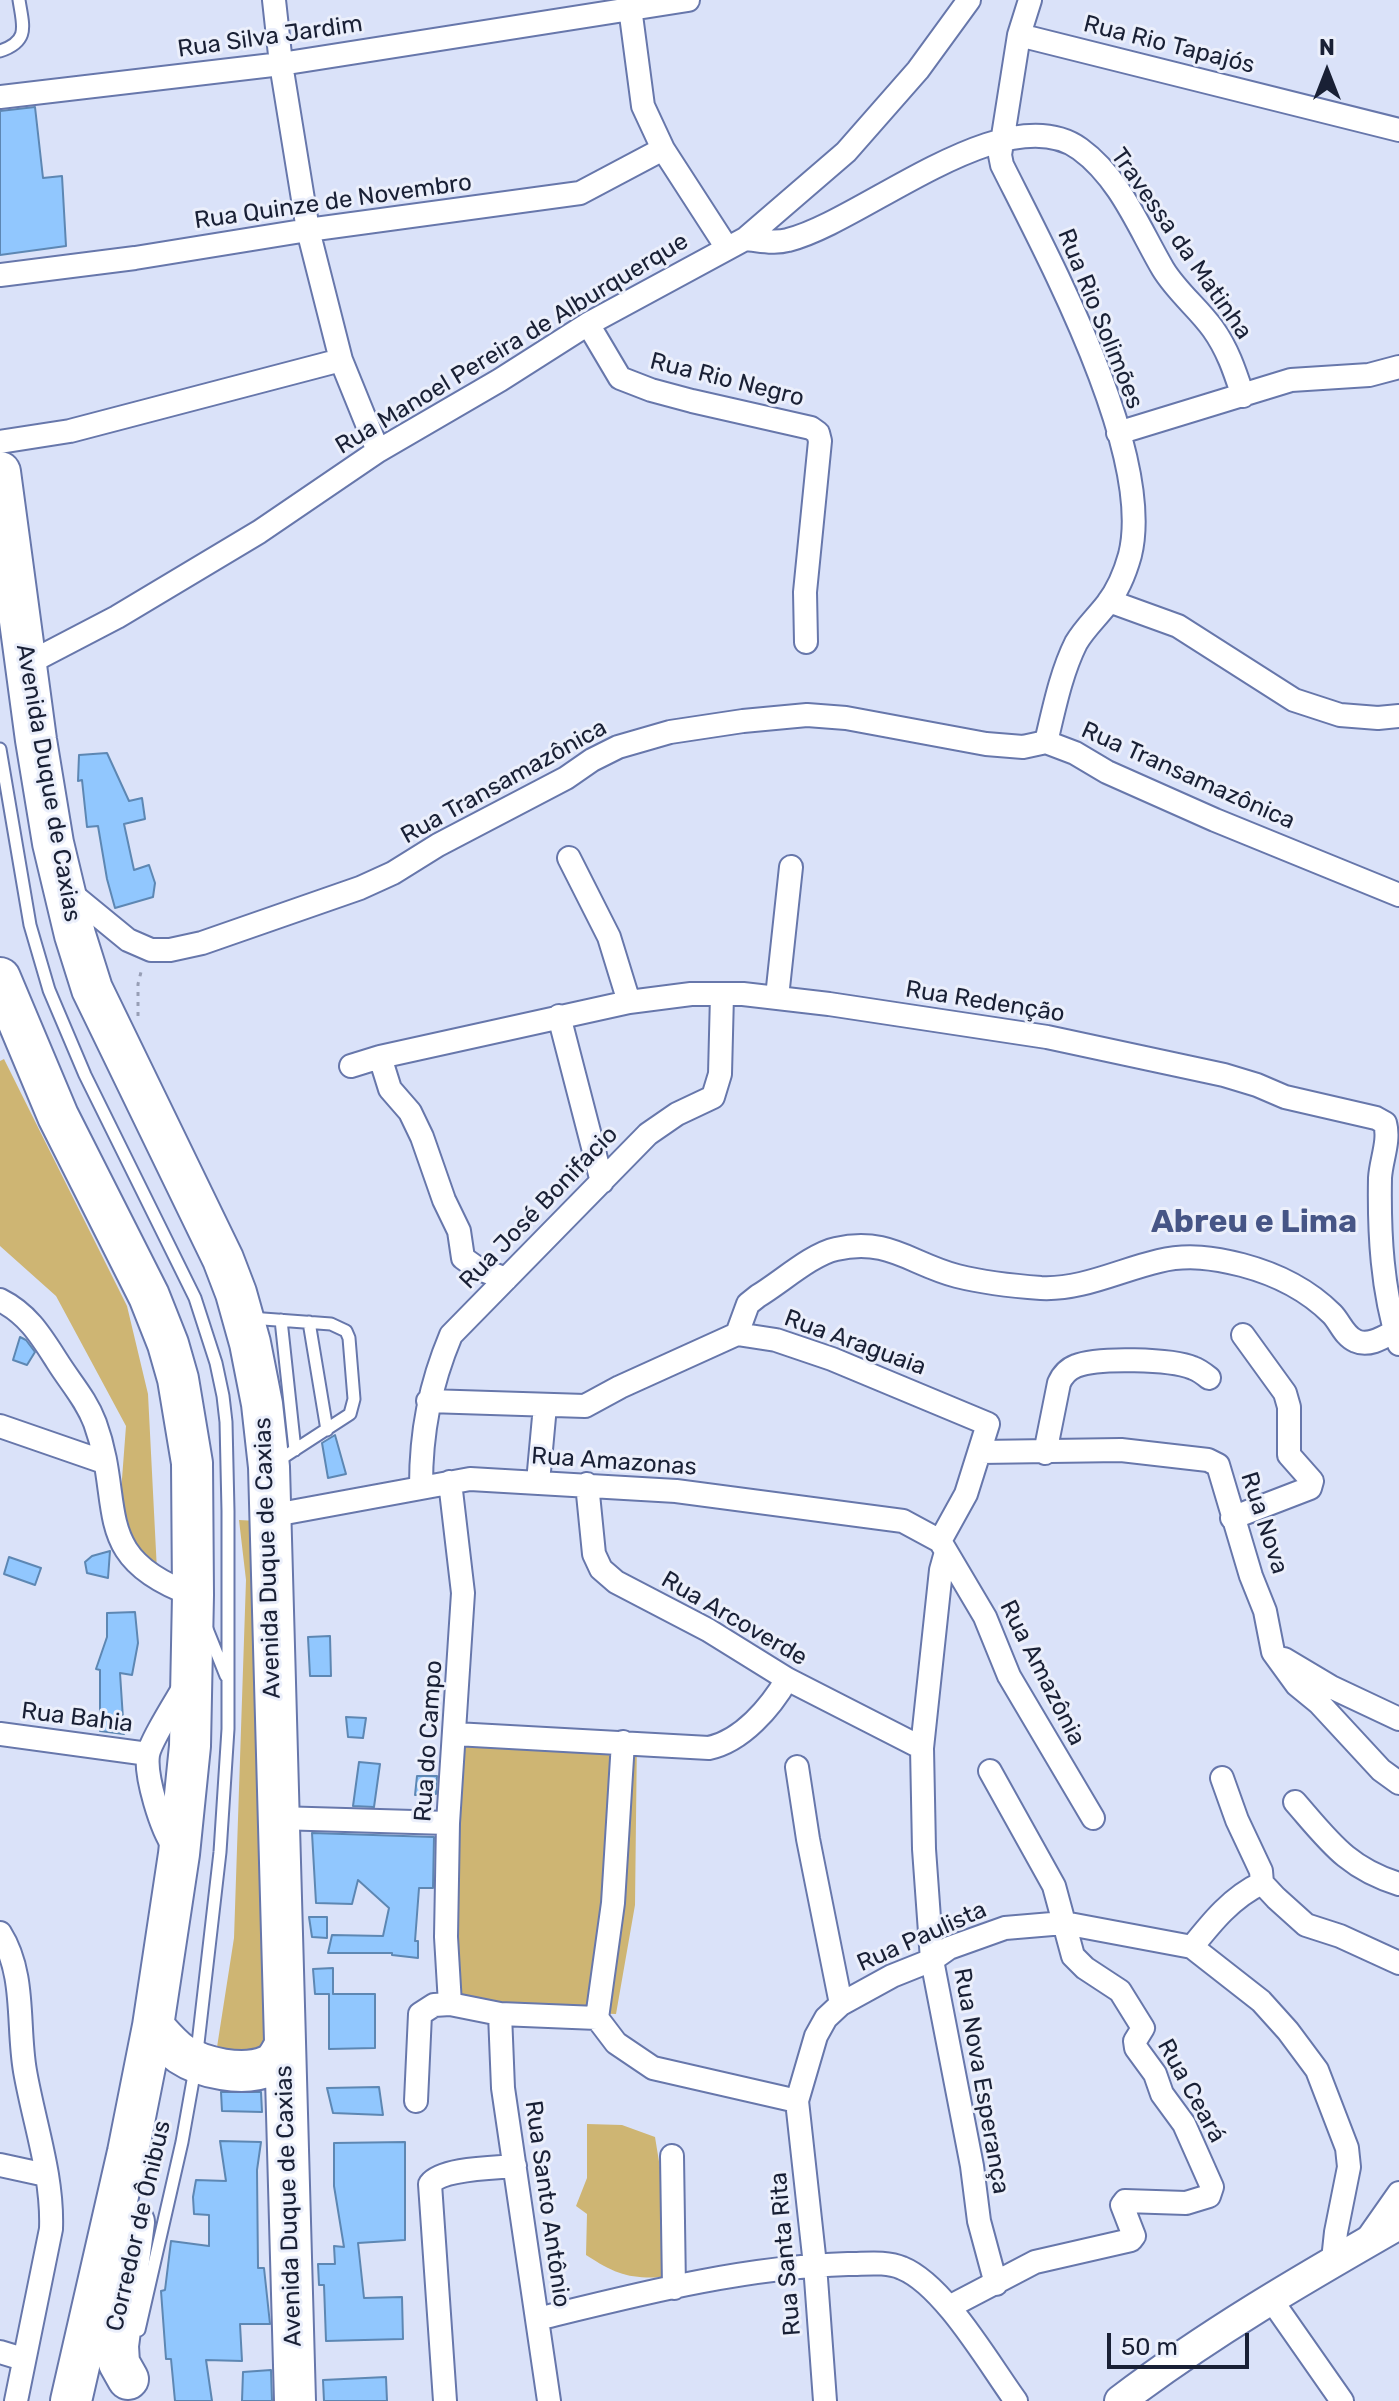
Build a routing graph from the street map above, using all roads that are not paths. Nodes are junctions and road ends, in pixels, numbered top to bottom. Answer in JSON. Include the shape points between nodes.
{"nodes":[{"id":1,"x":19,"y":0,"type":"edge"},
{"id":2,"x":274,"y":0,"type":"edge"},
{"id":3,"x":688,"y":0,"type":"edge"},
{"id":4,"x":969,"y":0,"type":"edge"},
{"id":5,"x":1030,"y":0,"type":"edge"},
{"id":6,"x":630,"y":5,"type":"edge"},
{"id":7,"x":1019,"y":35,"type":"junction"},
{"id":8,"x":0,"y":51,"type":"edge"},
{"id":9,"x":281,"y":64,"type":"junction"},
{"id":10,"x":0,"y":89,"type":"edge"},
{"id":11,"x":0,"y":97,"type":"edge"},
{"id":12,"x":1399,"y":130,"type":"edge"},
{"id":13,"x":1001,"y":142,"type":"junction"},
{"id":14,"x":663,"y":149,"type":"junction"},
{"id":15,"x":308,"y":230,"type":"junction"},
{"id":16,"x":736,"y":244,"type":"junction"},
{"id":17,"x":0,"y":275,"type":"edge"},
{"id":18,"x":588,"y":324,"type":"junction"},
{"id":19,"x":341,"y":360,"type":"junction"},
{"id":20,"x":1399,"y":367,"type":"edge"},
{"id":21,"x":1243,"y":396,"type":"junction"},
{"id":22,"x":1118,"y":433,"type":"junction"},
{"id":23,"x":0,"y":442,"type":"edge"},
{"id":24,"x":378,"y":451,"type":"junction"},
{"id":25,"x":0,"y":472,"type":"edge"},
{"id":26,"x":1109,"y":601,"type":"junction"},
{"id":27,"x":806,"y":642,"type":"dead end"},
{"id":28,"x":25,"y":665,"type":"junction"},
{"id":29,"x":1399,"y":716,"type":"edge"},
{"id":30,"x":1046,"y":742,"type":"junction"},
{"id":31,"x":0,"y":749,"type":"edge"},
{"id":32,"x":569,"y":858,"type":"dead end"},
{"id":33,"x":791,"y":867,"type":"dead end"},
{"id":34,"x":63,"y":887,"type":"junction"},
{"id":35,"x":1399,"y":895,"type":"edge"},
{"id":36,"x":0,"y":978,"type":"edge"},
{"id":37,"x":722,"y":995,"type":"junction"},
{"id":38,"x":777,"y":997,"type":"junction"},
{"id":39,"x":629,"y":1002,"type":"junction"},
{"id":40,"x":559,"y":1016,"type":"junction"},
{"id":41,"x":380,"y":1057,"type":"junction"},
{"id":42,"x":351,"y":1066,"type":"dead end"},
{"id":43,"x":602,"y":1182,"type":"junction"},
{"id":44,"x":506,"y":1279,"type":"junction"},
{"id":45,"x":0,"y":1300,"type":"edge"},
{"id":46,"x":262,"y":1318,"type":"junction"},
{"id":47,"x":309,"y":1322,"type":"junction"},
{"id":48,"x":737,"y":1334,"type":"junction"},
{"id":49,"x":1243,"y":1335,"type":"dead end"},
{"id":50,"x":1397,"y":1337,"type":"edge"},
{"id":51,"x":1209,"y":1378,"type":"dead end"},
{"id":52,"x":428,"y":1401,"type":"junction"},
{"id":53,"x":545,"y":1406,"type":"junction"},
{"id":54,"x":988,"y":1424,"type":"joint"},
{"id":55,"x":0,"y":1426,"type":"edge"},
{"id":56,"x":327,"y":1430,"type":"junction"},
{"id":57,"x":1046,"y":1448,"type":"junction"},
{"id":58,"x":980,"y":1452,"type":"junction"},
{"id":59,"x":282,"y":1458,"type":"junction"},
{"id":60,"x":104,"y":1462,"type":"junction"},
{"id":61,"x":450,"y":1482,"type":"junction"},
{"id":62,"x":538,"y":1482,"type":"junction"},
{"id":63,"x":587,"y":1484,"type":"junction"},
{"id":64,"x":421,"y":1486,"type":"junction"},
{"id":65,"x":269,"y":1516,"type":"junction"},
{"id":66,"x":1232,"y":1518,"type":"junction"},
{"id":67,"x":943,"y":1546,"type":"junction"},
{"id":68,"x":193,"y":1595,"type":"junction"},
{"id":69,"x":1273,"y":1652,"type":"junction"},
{"id":70,"x":210,"y":1678,"type":"junction"},
{"id":71,"x":787,"y":1679,"type":"junction"},
{"id":72,"x":1399,"y":1719,"type":"edge"},
{"id":73,"x":0,"y":1734,"type":"edge"},
{"id":74,"x":455,"y":1734,"type":"junction"},
{"id":75,"x":623,"y":1742,"type":"junction"},
{"id":76,"x":922,"y":1748,"type":"junction"},
{"id":77,"x":148,"y":1754,"type":"junction"},
{"id":78,"x":797,"y":1767,"type":"dead end"},
{"id":79,"x":990,"y":1771,"type":"dead end"},
{"id":80,"x":1222,"y":1778,"type":"dead end"},
{"id":81,"x":1399,"y":1783,"type":"edge"},
{"id":82,"x":1295,"y":1802,"type":"dead end"},
{"id":83,"x":277,"y":1818,"type":"junction"},
{"id":84,"x":1093,"y":1818,"type":"dead end"},
{"id":85,"x":448,"y":1823,"type":"junction"},
{"id":86,"x":179,"y":1854,"type":"junction"},
{"id":87,"x":1262,"y":1883,"type":"junction"},
{"id":88,"x":1399,"y":1884,"type":"edge"},
{"id":89,"x":1064,"y":1923,"type":"junction"},
{"id":90,"x":0,"y":1933,"type":"edge"},
{"id":91,"x":1192,"y":1947,"type":"junction"},
{"id":92,"x":932,"y":1960,"type":"junction"},
{"id":93,"x":1399,"y":1963,"type":"edge"},
{"id":94,"x":450,"y":2004,"type":"junction"},
{"id":95,"x":841,"y":2004,"type":"junction"},
{"id":96,"x":500,"y":2014,"type":"junction"},
{"id":97,"x":597,"y":2018,"type":"junction"},
{"id":98,"x":153,"y":2026,"type":"junction"},
{"id":99,"x":284,"y":2047,"type":"junction"},
{"id":100,"x":196,"y":2061,"type":"junction"},
{"id":101,"x":416,"y":2101,"type":"dead end"},
{"id":102,"x":797,"y":2101,"type":"junction"},
{"id":103,"x":128,"y":2152,"type":"junction"},
{"id":104,"x":672,"y":2156,"type":"dead end"},
{"id":105,"x":0,"y":2165,"type":"edge"},
{"id":106,"x":515,"y":2166,"type":"junction"},
{"id":107,"x":46,"y":2175,"type":"junction"},
{"id":108,"x":1399,"y":2193,"type":"edge"},
{"id":109,"x":1399,"y":2224,"type":"edge"},
{"id":110,"x":1363,"y":2244,"type":"junction"},
{"id":111,"x":1333,"y":2260,"type":"junction"},
{"id":112,"x":815,"y":2265,"type":"junction"},
{"id":113,"x":996,"y":2284,"type":"junction"},
{"id":114,"x":674,"y":2288,"type":"junction"},
{"id":115,"x":1270,"y":2298,"type":"junction"},
{"id":116,"x":949,"y":2307,"type":"junction"},
{"id":117,"x":537,"y":2319,"type":"junction"},
{"id":118,"x":138,"y":2336,"type":"dead end"},
{"id":119,"x":0,"y":2352,"type":"edge"},
{"id":120,"x":23,"y":2359,"type":"junction"},
{"id":121,"x":128,"y":2378,"type":"dead end"},
{"id":122,"x":16,"y":2401,"type":"edge"},
{"id":123,"x":71,"y":2401,"type":"edge"},
{"id":124,"x":295,"y":2401,"type":"edge"},
{"id":125,"x":445,"y":2401,"type":"edge"},
{"id":126,"x":549,"y":2401,"type":"edge"},
{"id":127,"x":825,"y":2401,"type":"edge"},
{"id":128,"x":1016,"y":2401,"type":"edge"},
{"id":129,"x":1120,"y":2401,"type":"edge"},
{"id":130,"x":1342,"y":2401,"type":"edge"}],
"edges":[{"from":1,"to":8,"type":"lane","via":[[21,39]]},
{"from":2,"to":9,"type":"street"},
{"from":3,"to":6,"type":"street","name":"Rua Silva Jardim"},
{"from":4,"to":16,"type":"street","name":"Rua Manoel Pereira de Alburquerque","via":[[918,70],[846,152]]},
{"from":5,"to":7,"type":"street","name":"Rua Rio Solimões"},
{"from":6,"to":9,"type":"street","name":"Rua Silva Jardim"},
{"from":6,"to":14,"type":"street","via":[[643,106]]},
{"from":7,"to":12,"type":"street","name":"Rua Rio Tapajós"},
{"from":7,"to":13,"type":"street","name":"Rua Rio Solimões"},
{"from":9,"to":11,"type":"street","name":"Rua Silva Jardim"},
{"from":9,"to":15,"type":"street"},
{"from":10,"to":11,"type":"lane"},
{"from":13,"to":16,"type":"street","name":"Travessa da Matinha","via":[[946,160],[788,240]]},
{"from":13,"to":21,"type":"street","name":"Travessa da Matinha","via":[[1040,137],[1080,148],[1134,213],[1178,291],[1211,326]]},
{"from":13,"to":22,"type":"street","name":"Rua Rio Solimões","via":[[1002,165],[1065,292]]},
{"from":14,"to":15,"type":"street","name":"Rua Quinze de Novembro","via":[[580,193]]},
{"from":14,"to":16,"type":"street"},
{"from":15,"to":17,"type":"street","name":"Rua Quinze de Novembro"},
{"from":15,"to":19,"type":"street"},
{"from":16,"to":18,"type":"street","name":"Rua Manoel Pereira de Alburquerque"},
{"from":18,"to":24,"type":"street","name":"Rua Manoel Pereira de Alburquerque"},
{"from":18,"to":27,"type":"street","name":"Rua Rio Negro","via":[[620,378],[818,433]]},
{"from":19,"to":23,"type":"street","via":[[70,431]]},
{"from":19,"to":24,"type":"street"},
{"from":20,"to":21,"type":"street","via":[[1369,375],[1291,380]]},
{"from":21,"to":22,"type":"street"},
{"from":22,"to":26,"type":"street","name":"Rua Rio Solimões","via":[[1133,524],[1130,555]]},
{"from":24,"to":28,"type":"street","name":"Rua Manoel Pereira de Alburquerque","via":[[259,532]]},
{"from":25,"to":28,"type":"highway","name":"Avenida Duque de Caxias"},
{"from":26,"to":29,"type":"street","via":[[1178,626],[1294,700],[1340,715]]},
{"from":26,"to":30,"type":"street","name":"Rua Rio Solimões","via":[[1077,641]]},
{"from":28,"to":34,"type":"highway","name":"Avenida Duque de Caxias"},
{"from":30,"to":34,"type":"street","name":"Rua Transamazônica","via":[[1023,747],[986,744],[807,715],[670,732],[592,760],[360,888],[170,950],[151,950],[128,940]]},
{"from":30,"to":35,"type":"street","name":"Rua Transamazônica","via":[[1215,820]]},
{"from":31,"to":70,"type":"lane","name":"Corredor de Ônibus","via":[[30,925],[49,990],[195,1298],[216,1363],[226,1422]]},
{"from":32,"to":39,"type":"street","via":[[609,937]]},
{"from":33,"to":38,"type":"street"},
{"from":34,"to":46,"type":"highway","name":"Avenida Duque de Caxias","via":[[92,989],[223,1259]]},
{"from":36,"to":68,"type":"highway","via":[[58,1116],[168,1344],[192,1463]]},
{"from":37,"to":38,"type":"street","name":"Rua Redenção"},
{"from":37,"to":39,"type":"street","name":"Rua Redenção"},
{"from":37,"to":43,"type":"street","name":"Rua José Bonifacio","via":[[720,1074],[713,1097],[648,1134]]},
{"from":38,"to":50,"type":"street","name":"Rua Redenção","via":[[1047,1037],[1224,1075],[1285,1097],[1382,1121],[1387,1134],[1380,1173],[1380,1231]]},
{"from":39,"to":40,"type":"street","name":"Rua Redenção"},
{"from":40,"to":41,"type":"street","name":"Rua Redenção"},
{"from":40,"to":43,"type":"street"},
{"from":41,"to":42,"type":"street","name":"Rua Redenção"},
{"from":41,"to":44,"type":"street","via":[[390,1089],[422,1137],[459,1231],[463,1258]]},
{"from":43,"to":44,"type":"street","name":"Rua José Bonifacio"},
{"from":44,"to":52,"type":"street","name":"Rua José Bonifacio","via":[[451,1335]]},
{"from":45,"to":60,"type":"street","via":[[37,1329],[81,1393]]},
{"from":46,"to":47,"type":"lane"},
{"from":46,"to":59,"type":"highway","name":"Avenida Duque de Caxias","via":[[262,1404]]},
{"from":47,"to":56,"type":"lane"},
{"from":47,"to":56,"type":"lane","via":[[341,1327],[349,1338],[352,1408]]},
{"from":48,"to":50,"type":"street","via":[[748,1304],[758,1296],[834,1249],[859,1247],[897,1250],[956,1275],[1045,1288],[1080,1285],[1160,1261],[1212,1257],[1292,1283],[1334,1316],[1355,1341]]},
{"from":48,"to":53,"type":"street","via":[[585,1406]]},
{"from":48,"to":54,"type":"street","name":"Rua Araguaia","via":[[776,1340],[832,1359]]},
{"from":49,"to":66,"type":"street","via":[[1285,1393],[1289,1455],[1312,1481],[1310,1488]]},
{"from":51,"to":57,"type":"street","via":[[1198,1369],[1172,1363],[1078,1365],[1059,1383]]},
{"from":52,"to":53,"type":"street"},
{"from":52,"to":64,"type":"street","name":"Rua José Bonifacio"},
{"from":53,"to":62,"type":"street"},
{"from":54,"to":58,"type":"street","name":"Rua Nova Esperança"},
{"from":55,"to":60,"type":"street"},
{"from":56,"to":59,"type":"lane"},
{"from":57,"to":58,"type":"street","name":"Rua Nova"},
{"from":57,"to":66,"type":"street","name":"Rua Nova","via":[[1212,1461],[1218,1465]]},
{"from":58,"to":67,"type":"street","name":"Rua Nova Esperança"},
{"from":59,"to":65,"type":"highway","name":"Avenida Duque de Caxias"},
{"from":60,"to":68,"type":"street","via":[[116,1529],[125,1549],[151,1575]]},
{"from":61,"to":62,"type":"street","name":"Rua Amazonas"},
{"from":61,"to":64,"type":"street","name":"Rua Amazonas"},
{"from":61,"to":74,"type":"street","name":"Rua do Campo","via":[[463,1593]]},
{"from":62,"to":63,"type":"street","name":"Rua Amazonas"},
{"from":63,"to":67,"type":"street","name":"Rua Amazonas","via":[[903,1521]]},
{"from":63,"to":71,"type":"street","name":"Rua Arcoverde","via":[[594,1554],[601,1569]]},
{"from":64,"to":65,"type":"street","name":"Rua Amazonas"},
{"from":65,"to":83,"type":"highway","name":"Avenida Duque de Caxias"},
{"from":66,"to":69,"type":"street","name":"Rua Nova","via":[[1260,1594]]},
{"from":67,"to":76,"type":"street","name":"Rua Nova Esperança"},
{"from":67,"to":84,"type":"street","name":"Rua Amazônia","via":[[985,1617],[1009,1676]]},
{"from":68,"to":70,"type":"highway"},
{"from":69,"to":72,"type":"street"},
{"from":69,"to":81,"type":"street","name":"Rua Nova","via":[[1297,1685]]},
{"from":70,"to":77,"type":"street","name":"Rua Bahia"},
{"from":70,"to":86,"type":"highway","via":[[190,1746]]},
{"from":70,"to":100,"type":"lane","name":"Corredor de Ônibus","via":[[228,1729]]},
{"from":71,"to":75,"type":"street","via":[[766,1708],[719,1746]]},
{"from":71,"to":76,"type":"street","name":"Rua Arcoverde"},
{"from":73,"to":77,"type":"street","name":"Rua Bahia"},
{"from":74,"to":75,"type":"street"},
{"from":74,"to":85,"type":"street","name":"Rua do Campo"},
{"from":75,"to":97,"type":"street","via":[[613,1903]]},
{"from":76,"to":92,"type":"street","name":"Rua Nova Esperança"},
{"from":77,"to":86,"type":"street","name":"Rua Bahia","via":[[166,1837]]},
{"from":78,"to":95,"type":"street"},
{"from":79,"to":89,"type":"street","name":"Rua Ceará","via":[[1054,1886]]},
{"from":80,"to":87,"type":"street"},
{"from":82,"to":88,"type":"street","via":[[1344,1858]]},
{"from":83,"to":85,"type":"street"},
{"from":83,"to":99,"type":"highway","name":"Avenida Duque de Caxias"},
{"from":85,"to":94,"type":"street","name":"Rua do Campo"},
{"from":86,"to":98,"type":"highway"},
{"from":87,"to":91,"type":"street","via":[[1230,1904]]},
{"from":87,"to":93,"type":"street","via":[[1306,1925]]},
{"from":89,"to":91,"type":"street","name":"Rua Paulista"},
{"from":89,"to":92,"type":"street","name":"Rua Paulista","via":[[1005,1928],[949,1948]]},
{"from":89,"to":113,"type":"street","name":"Rua Ceará","via":[[1073,1956],[1120,1991],[1142,2025],[1136,2048],[1184,2124],[1212,2187],[1209,2196],[1186,2203],[1125,2201],[1131,2240],[1035,2262]]},
{"from":90,"to":107,"type":"street","via":[[17,1972],[25,2073]]},
{"from":91,"to":111,"type":"street","name":"Rua Paulista","via":[[1261,2001],[1317,2070],[1339,2122],[1349,2167]]},
{"from":92,"to":95,"type":"street","name":"Rua Paulista"},
{"from":92,"to":113,"type":"street","name":"Rua Nova Esperança","via":[[979,2221]]},
{"from":94,"to":96,"type":"street"},
{"from":94,"to":101,"type":"street","via":[[434,2005],[420,2014]]},
{"from":95,"to":102,"type":"street","name":"Rua Paulista","via":[[816,2036]]},
{"from":96,"to":97,"type":"street"},
{"from":96,"to":106,"type":"street","name":"Rua Santo Antônio","via":[[503,2088]]},
{"from":97,"to":102,"type":"street","via":[[616,2043],[653,2068]]},
{"from":98,"to":100,"type":"highway","via":[[181,2054]]},
{"from":98,"to":103,"type":"highway"},
{"from":99,"to":100,"type":"highway","via":[[268,2066],[229,2070]]},
{"from":99,"to":124,"type":"highway","name":"Avenida Duque de Caxias"},
{"from":100,"to":118,"type":"lane","name":"Corredor de Ônibus"},
{"from":102,"to":112,"type":"street","name":"Rua Santa Rita"},
{"from":103,"to":121,"type":"highway","via":[[136,2205],[118,2346],[119,2363]]},
{"from":103,"to":123,"type":"highway"},
{"from":104,"to":114,"type":"street"},
{"from":105,"to":107,"type":"street"},
{"from":106,"to":117,"type":"street","name":"Rua Santo Antônio"},
{"from":106,"to":125,"type":"street","via":[[448,2174],[430,2184]]},
{"from":107,"to":120,"type":"street","via":[[51,2229]]},
{"from":108,"to":110,"type":"street"},
{"from":109,"to":110,"type":"street"},
{"from":110,"to":111,"type":"street"},
{"from":111,"to":115,"type":"street"},
{"from":112,"to":114,"type":"street"},
{"from":112,"to":116,"type":"street","via":[[882,2263],[902,2268]]},
{"from":112,"to":127,"type":"street","name":"Rua Santa Rita"},
{"from":113,"to":116,"type":"street"},
{"from":114,"to":117,"type":"street"},
{"from":115,"to":129,"type":"street"},
{"from":115,"to":130,"type":"street"},
{"from":116,"to":128,"type":"street"},
{"from":117,"to":126,"type":"street","name":"Rua Santo Antônio"},
{"from":119,"to":120,"type":"street"},
{"from":120,"to":122,"type":"street"}]}
